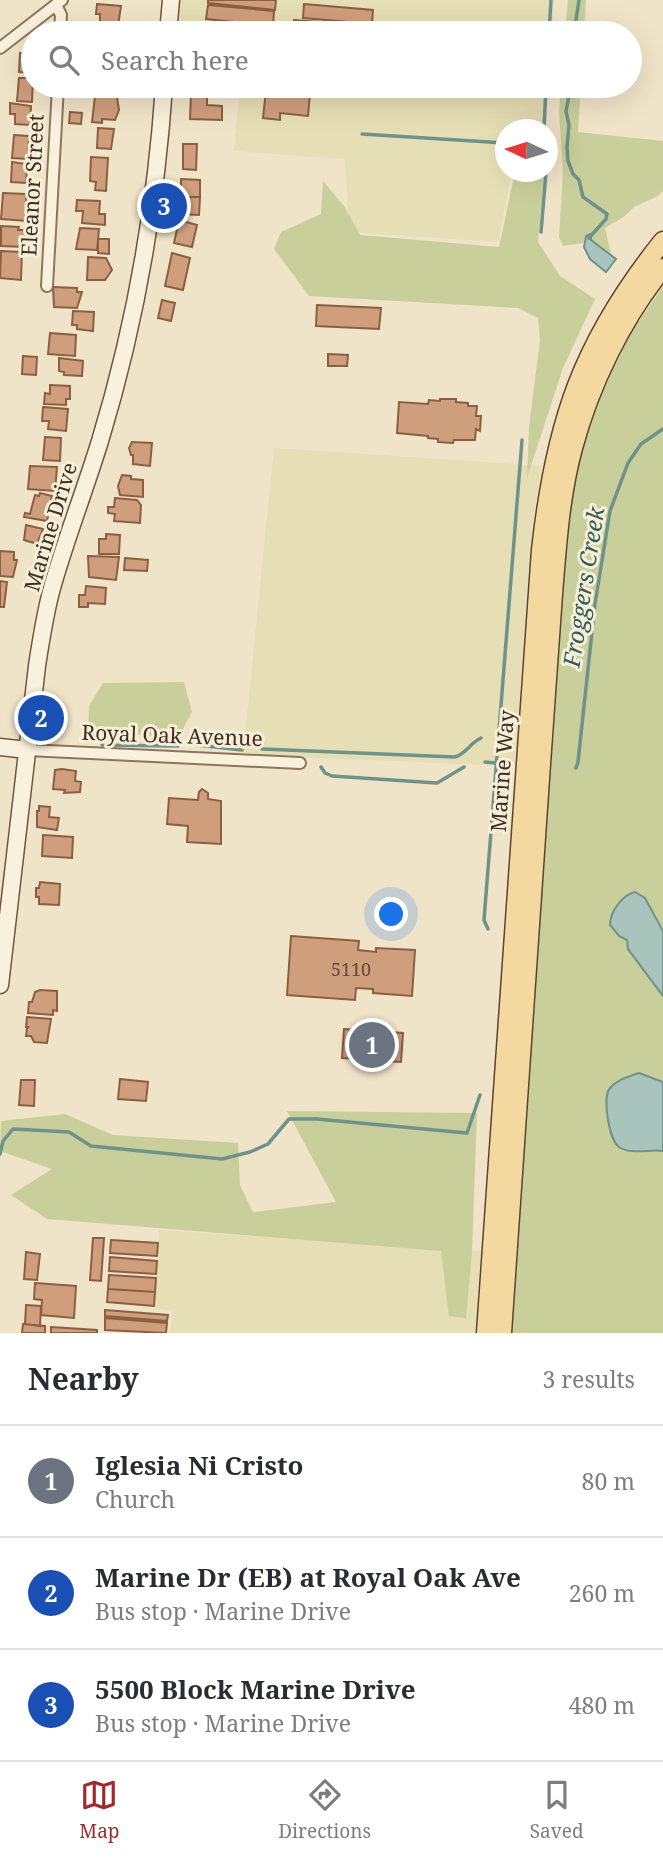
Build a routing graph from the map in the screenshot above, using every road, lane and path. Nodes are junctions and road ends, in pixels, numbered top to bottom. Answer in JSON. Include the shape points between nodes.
{"nodes":[{"id":1,"x":171,"y":0,"type":"edge"},
{"id":2,"x":59,"y":3,"type":"edge"},
{"id":3,"x":35,"y":21,"type":"edge"},
{"id":4,"x":61,"y":21,"type":"edge"},
{"id":5,"x":169,"y":21,"type":"edge"},
{"id":6,"x":21,"y":32,"type":"edge"},
{"id":7,"x":0,"y":48,"type":"edge"},
{"id":8,"x":57,"y":98,"type":"edge"},
{"id":9,"x":163,"y":98,"type":"edge"},
{"id":10,"x":663,"y":241,"type":"edge"},
{"id":11,"x":663,"y":268,"type":"edge"},
{"id":12,"x":47,"y":286,"type":"dead end"},
{"id":13,"x":0,"y":747,"type":"edge"},
{"id":14,"x":27,"y":750,"type":"junction"},
{"id":15,"x":300,"y":763,"type":"dead end"},
{"id":16,"x":0,"y":985,"type":"edge"},
{"id":17,"x":486,"y":1333,"type":"edge"},
{"id":18,"x":502,"y":1333,"type":"edge"}],
"edges":[{"from":1,"to":5,"type":"street"},
{"from":2,"to":3,"type":"street"},
{"from":2,"to":4,"type":"street"},
{"from":6,"to":7,"type":"street"},
{"from":8,"to":12,"type":"street","name":"Eleanor Street"},
{"from":9,"to":14,"type":"street","name":"Marine Drive","via":[[158,167],[124,348],[47,609]]},
{"from":10,"to":17,"type":"main road","name":"Marine Way","via":[[617,304],[583,369],[547,491]]},
{"from":11,"to":18,"type":"main road","name":"Marine Way","via":[[645,290],[601,372],[573,447],[562,499]]},
{"from":13,"to":14,"type":"street","name":"Royal Oak Avenue"},
{"from":14,"to":15,"type":"street","name":"Royal Oak Avenue"},
{"from":14,"to":16,"type":"street","name":"Marine Drive"}]}
